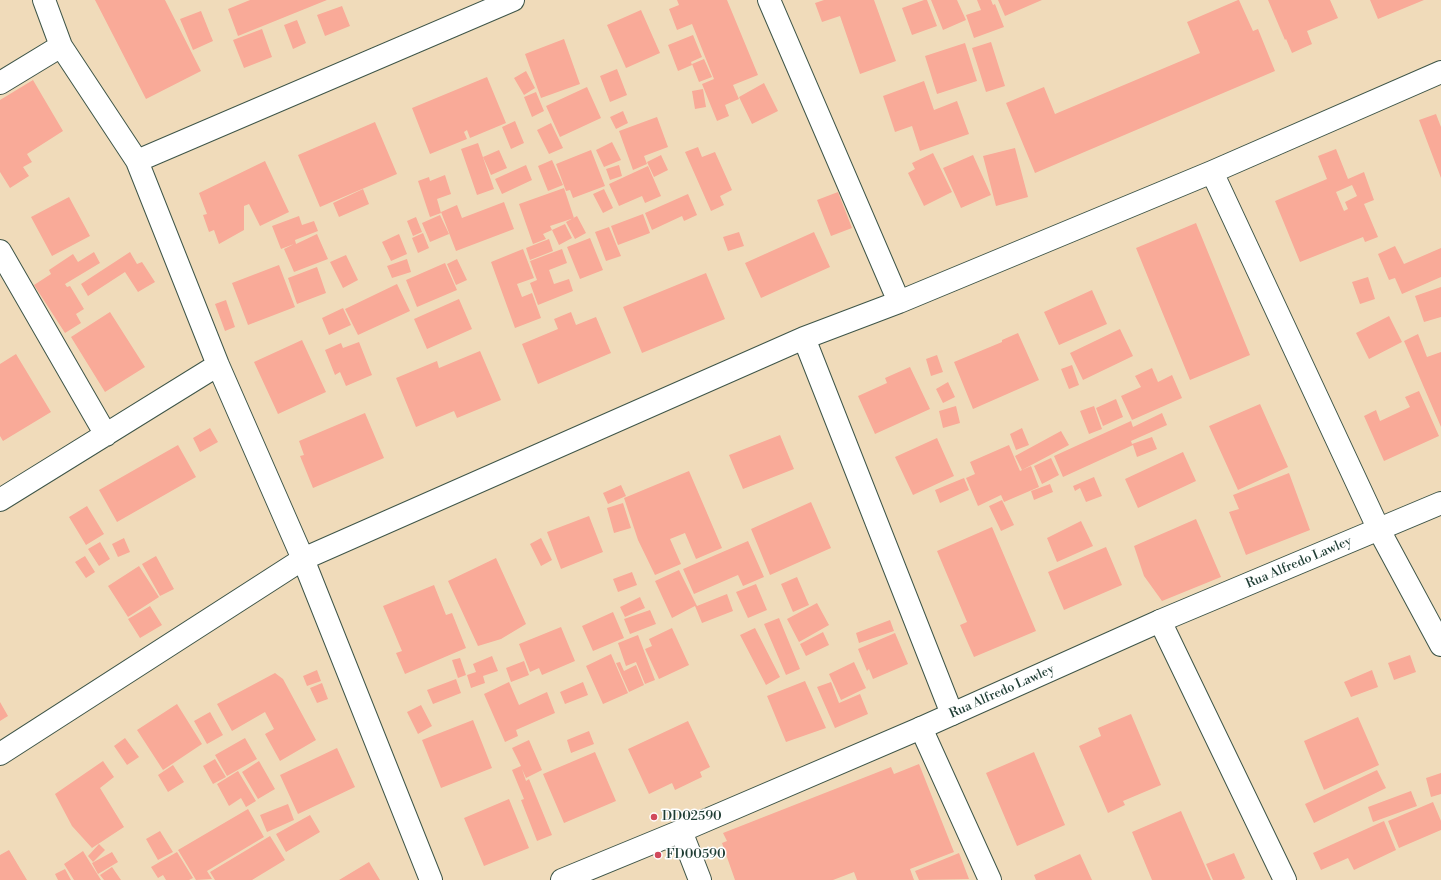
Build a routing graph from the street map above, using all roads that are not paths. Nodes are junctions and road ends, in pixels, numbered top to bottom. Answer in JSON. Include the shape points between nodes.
{"nodes":[{"id":1,"x":44,"y":0,"type":"edge"},
{"id":2,"x":513,"y":0,"type":"edge"},
{"id":3,"x":769,"y":0,"type":"edge"},
{"id":4,"x":61,"y":46,"type":"junction"},
{"id":5,"x":1441,"y":72,"type":"edge"},
{"id":6,"x":0,"y":83,"type":"edge"},
{"id":7,"x":137,"y":161,"type":"junction"},
{"id":8,"x":1212,"y":172,"type":"junction"},
{"id":9,"x":0,"y":251,"type":"edge"},
{"id":10,"x":899,"y":302,"type":"junction"},
{"id":11,"x":804,"y":338,"type":"junction"},
{"id":12,"x":218,"y":365,"type":"junction"},
{"id":13,"x":106,"y":435,"type":"junction"},
{"id":14,"x":0,"y":500,"type":"edge"},
{"id":15,"x":1441,"y":503,"type":"edge"},
{"id":16,"x":1379,"y":530,"type":"junction"},
{"id":17,"x":303,"y":559,"type":"junction"},
{"id":18,"x":1160,"y":621,"type":"junction"},
{"id":19,"x":1441,"y":645,"type":"edge"},
{"id":20,"x":952,"y":714,"type":"junction"},
{"id":21,"x":922,"y":728,"type":"junction"},
{"id":22,"x":0,"y":754,"type":"edge"},
{"id":23,"x":680,"y":831,"type":"junction"},
{"id":24,"x":431,"y":880,"type":"edge"},
{"id":25,"x":562,"y":880,"type":"edge"},
{"id":26,"x":700,"y":880,"type":"edge"},
{"id":27,"x":990,"y":880,"type":"edge"},
{"id":28,"x":1286,"y":880,"type":"edge"}],
"edges":[{"from":1,"to":4,"type":"street"},
{"from":2,"to":7,"type":"street"},
{"from":3,"to":10,"type":"street"},
{"from":4,"to":6,"type":"street"},
{"from":4,"to":7,"type":"street"},
{"from":5,"to":8,"type":"street"},
{"from":7,"to":12,"type":"street"},
{"from":8,"to":10,"type":"street"},
{"from":8,"to":16,"type":"street"},
{"from":9,"to":13,"type":"street"},
{"from":10,"to":11,"type":"street"},
{"from":11,"to":17,"type":"street"},
{"from":11,"to":20,"type":"street"},
{"from":12,"to":13,"type":"street"},
{"from":12,"to":17,"type":"street"},
{"from":13,"to":14,"type":"street"},
{"from":15,"to":16,"type":"street","name":"Rua Alfredo Lawley"},
{"from":16,"to":18,"type":"street","name":"Rua Alfredo Lawley"},
{"from":16,"to":19,"type":"street"},
{"from":17,"to":22,"type":"street"},
{"from":17,"to":24,"type":"street"},
{"from":18,"to":20,"type":"street","name":"Rua Alfredo Lawley"},
{"from":18,"to":28,"type":"street"},
{"from":20,"to":21,"type":"street","name":"Rua Alfredo Lawley"},
{"from":21,"to":23,"type":"street","name":"Rua Alfredo Lawley"},
{"from":21,"to":27,"type":"street"},
{"from":23,"to":25,"type":"street","name":"Rua Alfredo Lawley"},
{"from":23,"to":26,"type":"street"}]}
